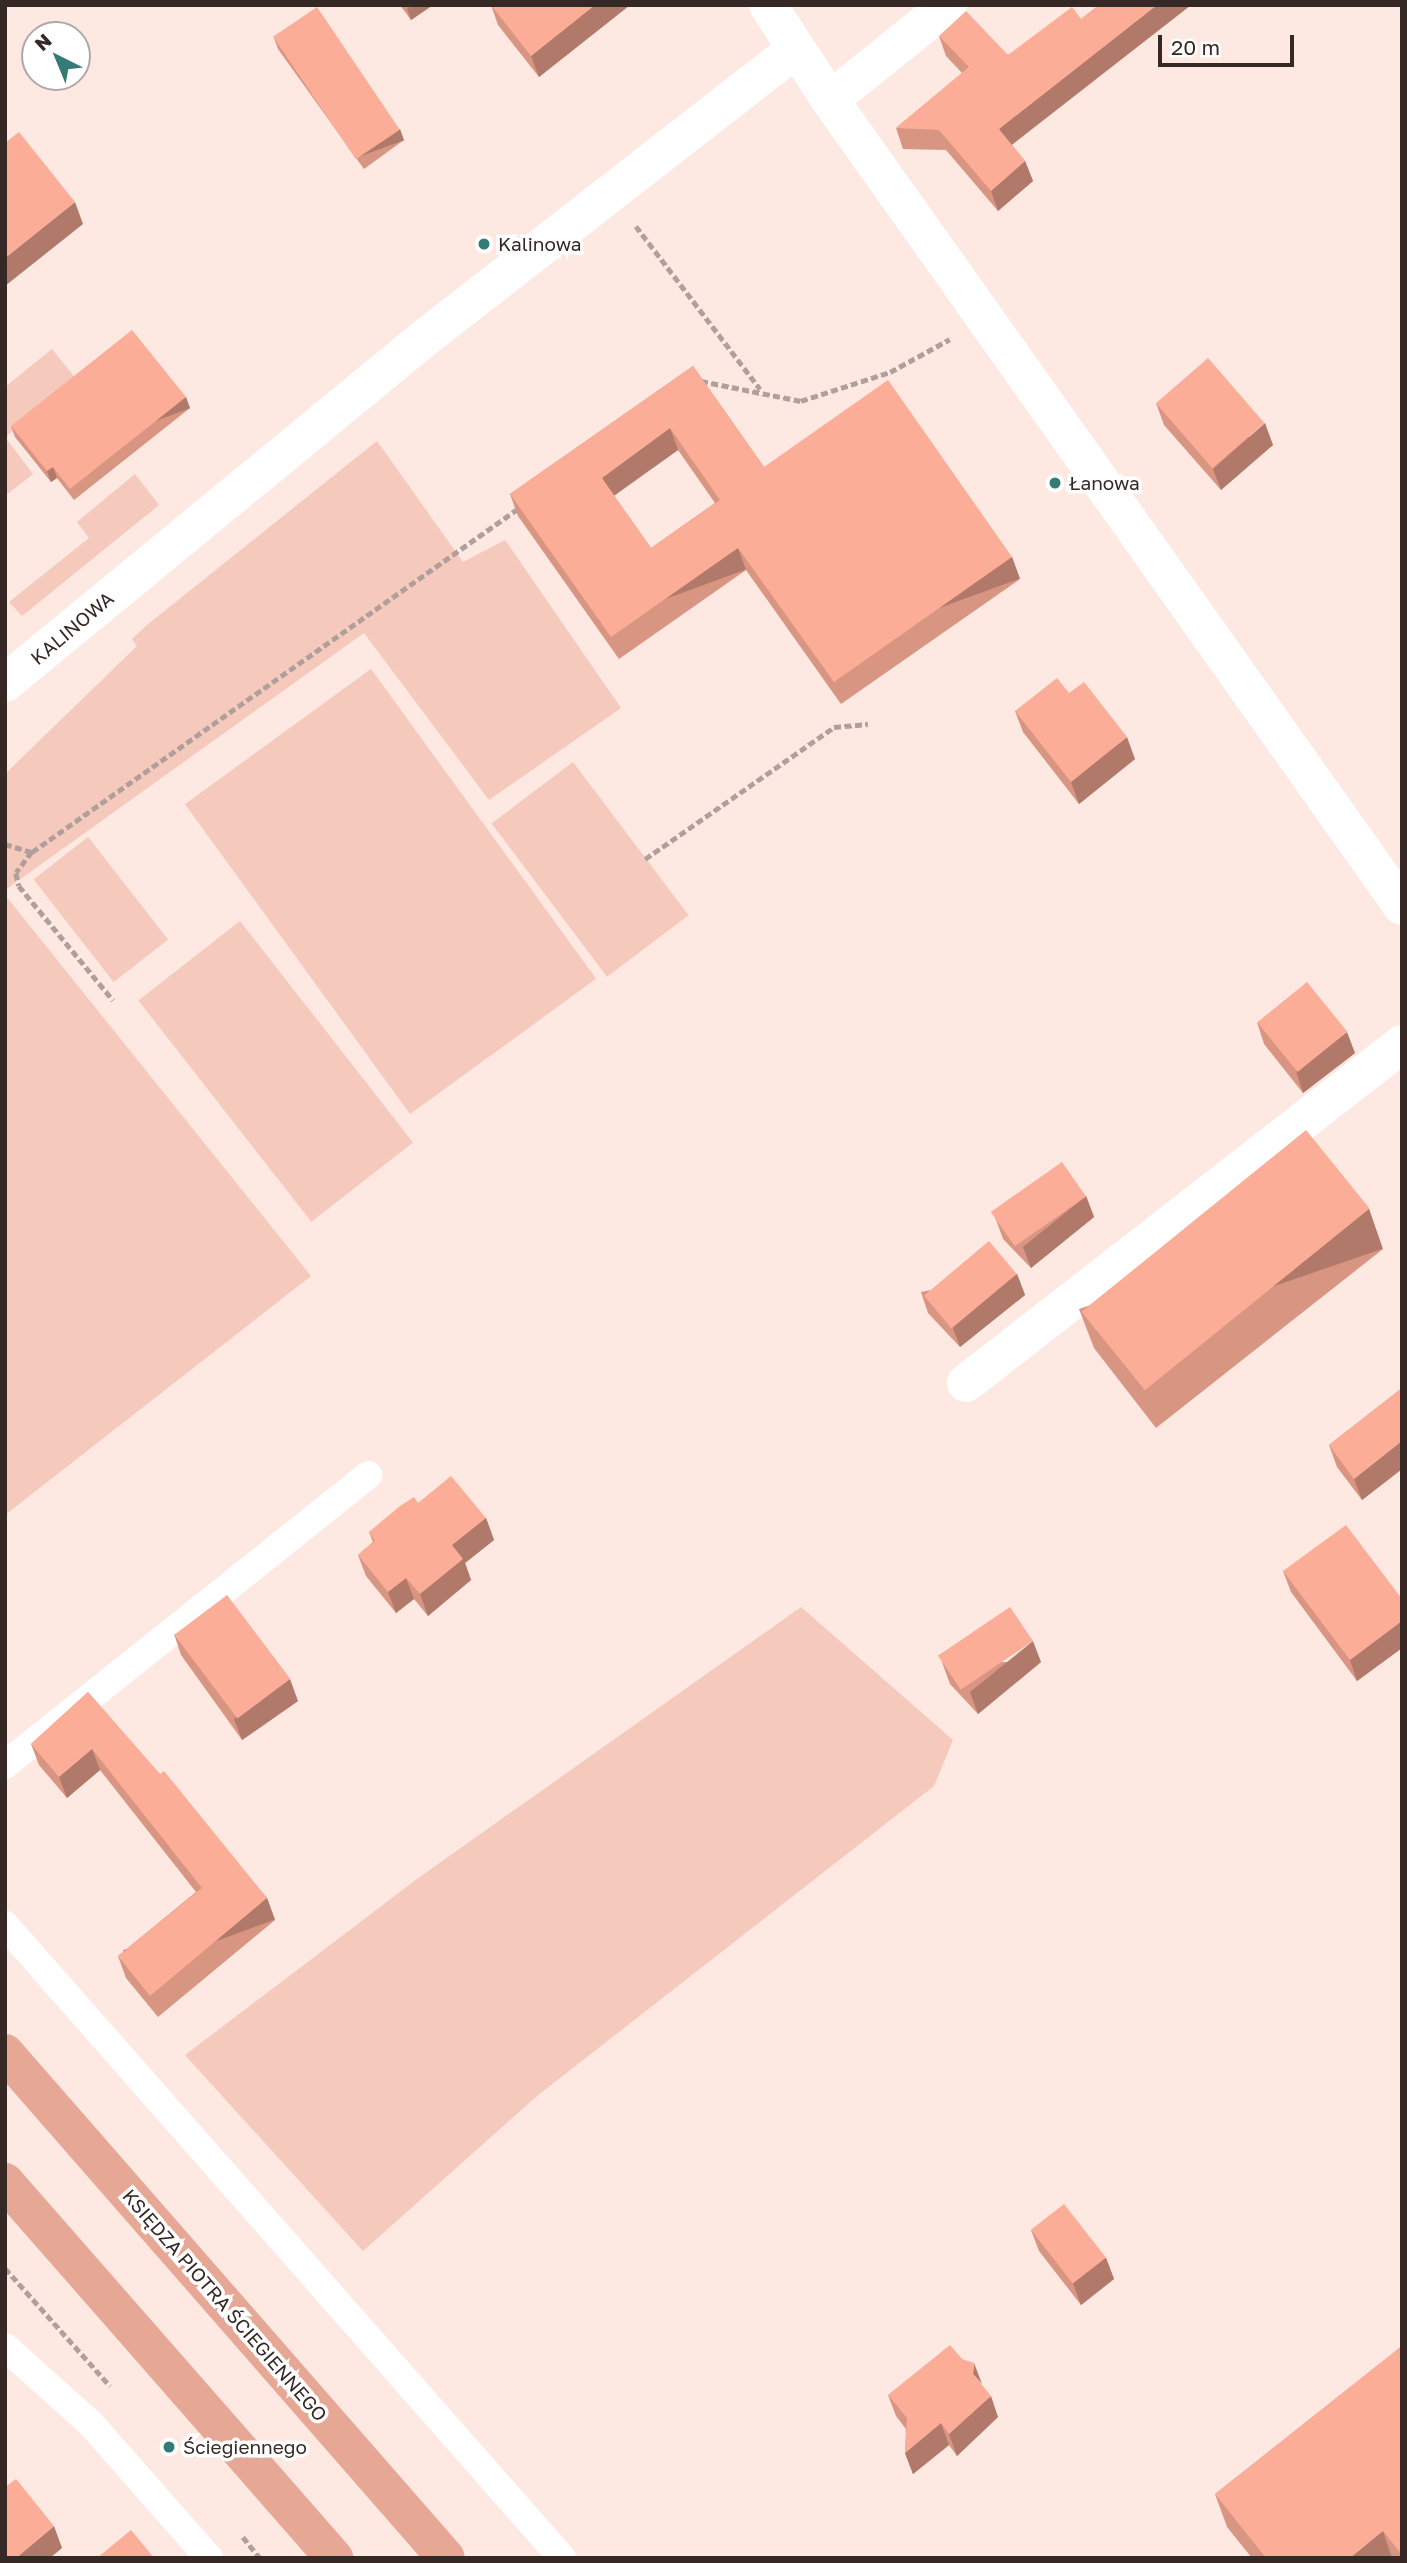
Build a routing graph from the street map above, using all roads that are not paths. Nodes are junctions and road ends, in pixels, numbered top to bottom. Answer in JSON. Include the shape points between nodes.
{"nodes":[{"id":1,"x":768,"y":5,"type":"edge"},
{"id":2,"x":948,"y":5,"type":"edge"},
{"id":3,"x":796,"y":49,"type":"junction"},
{"id":4,"x":830,"y":100,"type":"junction"},
{"id":5,"x":5,"y":683,"type":"edge"},
{"id":6,"x":1402,"y":906,"type":"edge"},
{"id":7,"x":1402,"y":1044,"type":"edge"},
{"id":8,"x":966,"y":1383,"type":"dead end"},
{"id":9,"x":368,"y":1475,"type":"dead end"},
{"id":10,"x":5,"y":1765,"type":"edge"},
{"id":11,"x":5,"y":1925,"type":"edge"},
{"id":12,"x":5,"y":2053,"type":"edge"},
{"id":13,"x":5,"y":2182,"type":"edge"},
{"id":14,"x":5,"y":2347,"type":"edge"},
{"id":15,"x":209,"y":2558,"type":"edge"},
{"id":16,"x":334,"y":2558,"type":"edge"},
{"id":17,"x":446,"y":2558,"type":"edge"},
{"id":18,"x":562,"y":2558,"type":"edge"}],
"edges":[{"from":1,"to":3,"type":"street"},
{"from":2,"to":4,"type":"street"},
{"from":3,"to":4,"type":"street"},
{"from":3,"to":5,"type":"street","name":"KALINOWA","via":[[426,337]]},
{"from":4,"to":6,"type":"street"},
{"from":7,"to":8,"type":"street"},
{"from":9,"to":10,"type":"lane"},
{"from":11,"to":18,"type":"lane"},
{"from":12,"to":17,"type":"main road","name":"KSIĘDZA PIOTRA ŚCIEGIENNEGO"},
{"from":13,"to":16,"type":"main road"},
{"from":14,"to":15,"type":"lane","via":[[91,2424]]}]}
